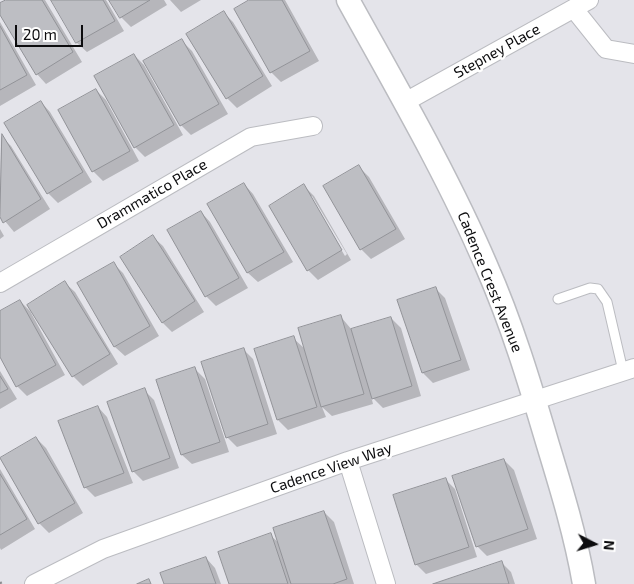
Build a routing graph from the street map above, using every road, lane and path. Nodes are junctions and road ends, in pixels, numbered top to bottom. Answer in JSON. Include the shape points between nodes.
{"nodes":[{"id":1,"x":348,"y":0,"type":"edge"},
{"id":2,"x":581,"y":4,"type":"edge"},
{"id":3,"x":634,"y":54,"type":"edge"},
{"id":4,"x":405,"y":102,"type":"junction"},
{"id":5,"x":313,"y":126,"type":"dead end"},
{"id":6,"x":0,"y":283,"type":"edge"},
{"id":7,"x":558,"y":299,"type":"dead end"},
{"id":8,"x":628,"y":369,"type":"edge"},
{"id":9,"x":535,"y":399,"type":"junction"},
{"id":10,"x":348,"y":461,"type":"junction"},
{"id":11,"x":34,"y":584,"type":"edge"},
{"id":12,"x":386,"y":584,"type":"edge"},
{"id":13,"x":584,"y":584,"type":"edge"}],
"edges":[{"from":1,"to":4,"type":"street","name":"Cadence Crest Avenue"},
{"from":2,"to":3,"type":"street","via":[[606,49]]},
{"from":2,"to":4,"type":"street","name":"Stepney Place"},
{"from":4,"to":9,"type":"street","name":"Cadence Crest Avenue","via":[[486,266]]},
{"from":5,"to":6,"type":"street","name":"Drammatico Place","via":[[251,136]]},
{"from":7,"to":8,"type":"lane","via":[[590,288],[598,289],[607,302]]},
{"from":8,"to":9,"type":"street","name":"Cadence View Way"},
{"from":9,"to":10,"type":"street","name":"Cadence View Way"},
{"from":9,"to":13,"type":"street","name":"Cadence Crest Avenue","via":[[567,506]]},
{"from":10,"to":11,"type":"street","name":"Cadence View Way","via":[[103,549]]},
{"from":10,"to":12,"type":"street"}]}
